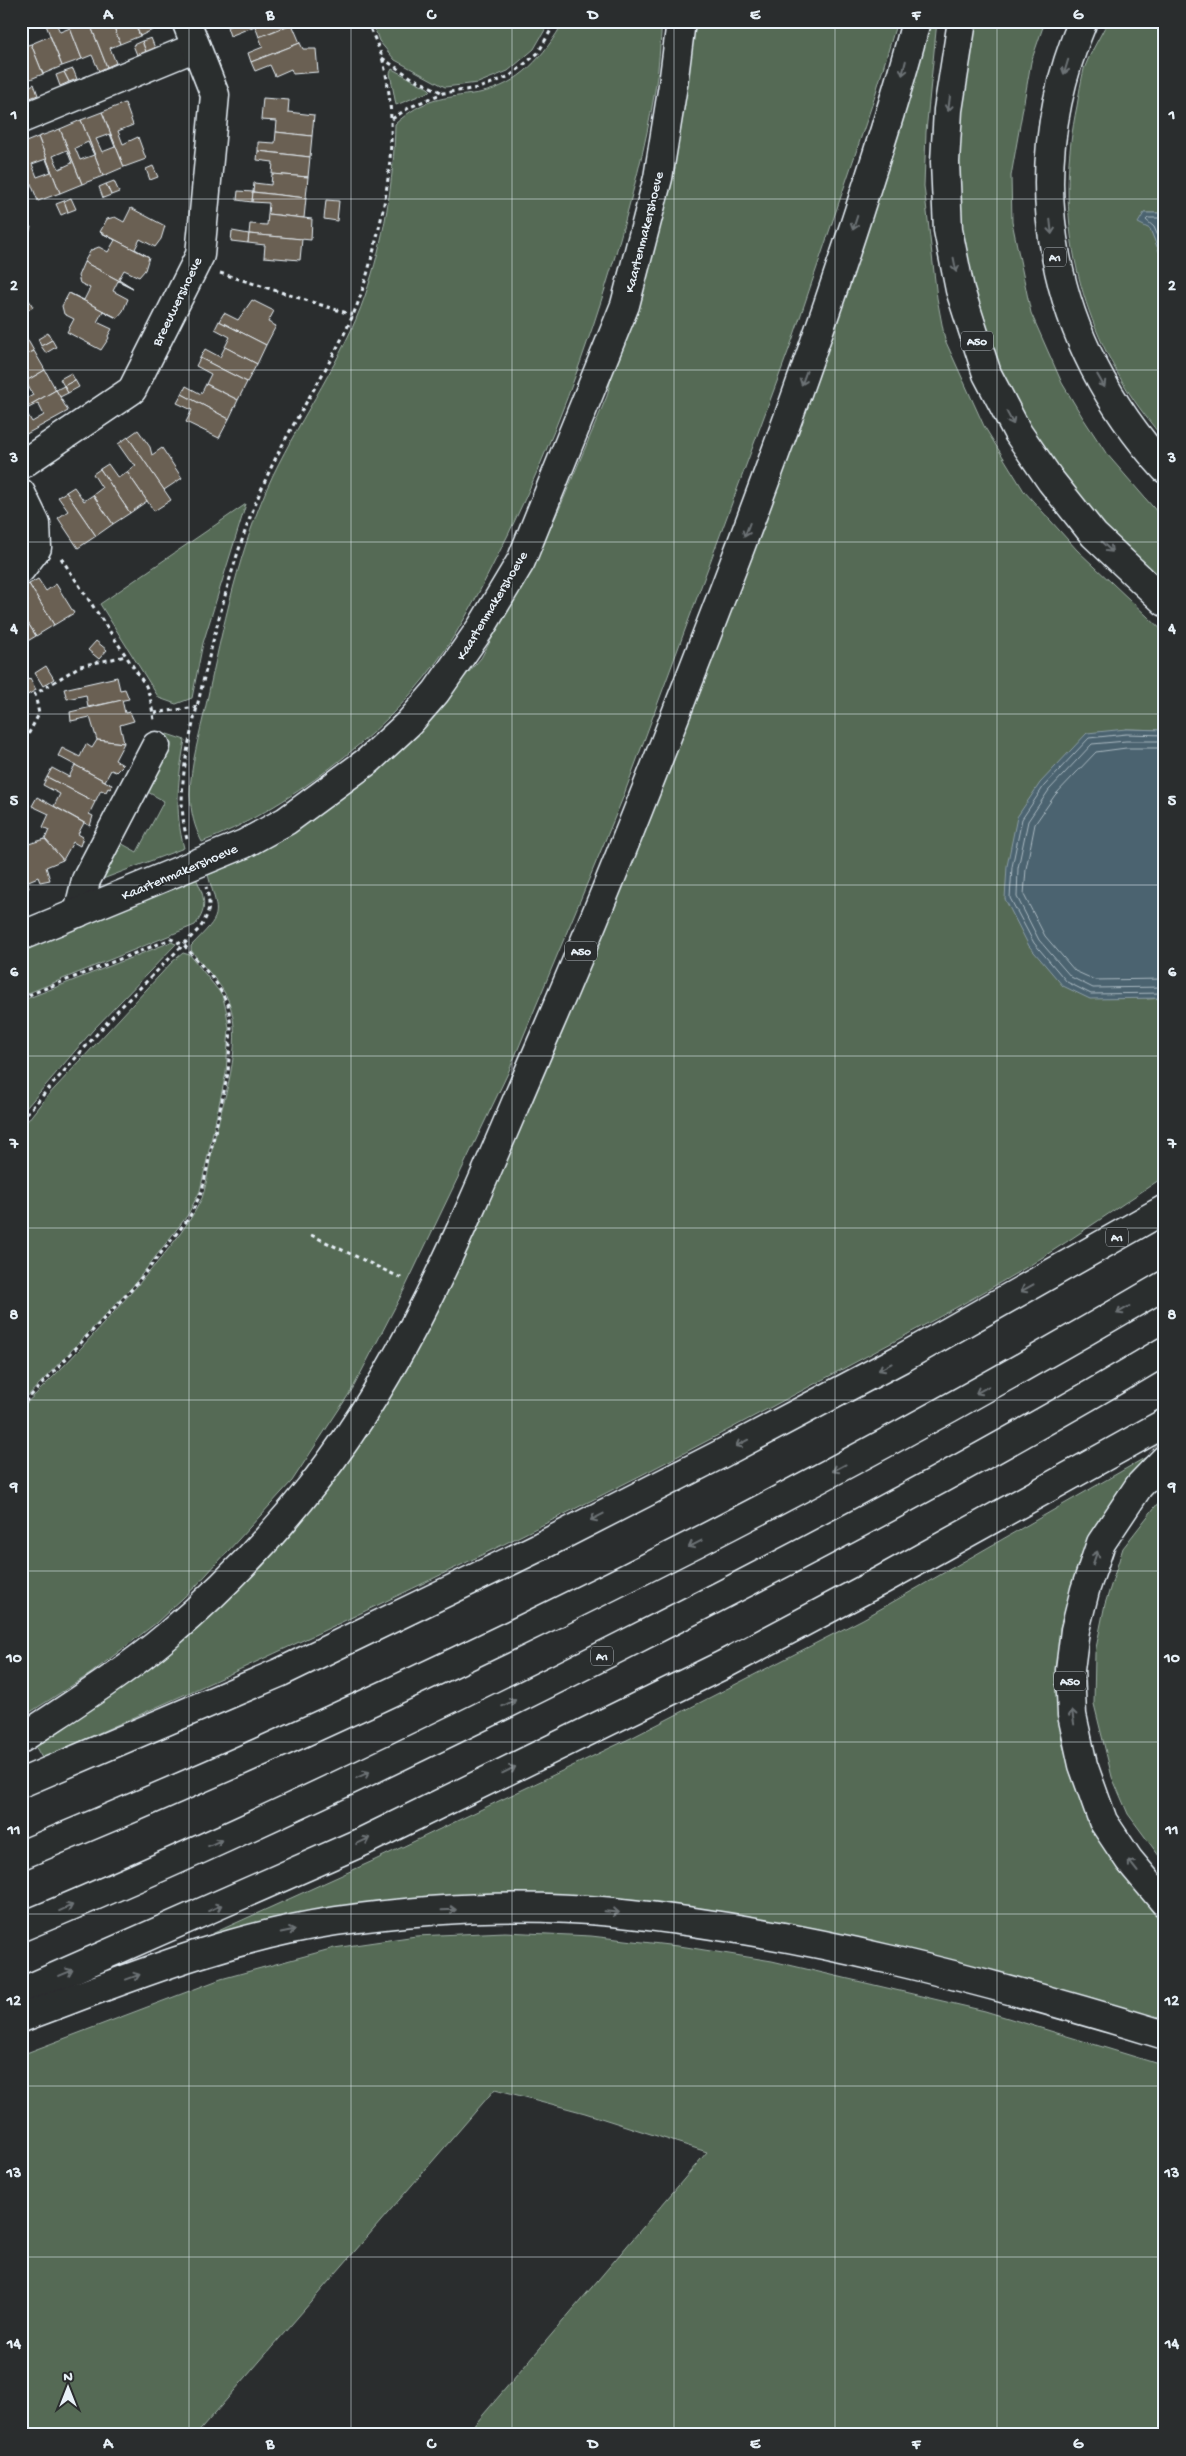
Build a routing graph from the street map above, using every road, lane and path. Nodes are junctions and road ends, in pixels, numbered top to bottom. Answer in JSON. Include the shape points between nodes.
{"nodes":[{"id":1,"x":186,"y":21,"type":"edge"},
{"id":2,"x":367,"y":21,"type":"edge"},
{"id":3,"x":556,"y":21,"type":"edge"},
{"id":4,"x":681,"y":21,"type":"edge"},
{"id":5,"x":916,"y":21,"type":"edge"},
{"id":6,"x":962,"y":21,"type":"edge"},
{"id":7,"x":1084,"y":21,"type":"edge"},
{"id":8,"x":196,"y":47,"type":"junction"},
{"id":9,"x":382,"y":58,"type":"junction"},
{"id":10,"x":443,"y":93,"type":"junction"},
{"id":11,"x":21,"y":119,"type":"edge"},
{"id":12,"x":392,"y":119,"type":"junction"},
{"id":13,"x":196,"y":266,"type":"junction"},
{"id":14,"x":353,"y":315,"type":"junction"},
{"id":15,"x":21,"y":465,"type":"edge"},
{"id":16,"x":1165,"y":468,"type":"edge"},
{"id":17,"x":21,"y":493,"type":"edge"},
{"id":18,"x":36,"y":524,"type":"junction"},
{"id":19,"x":21,"y":569,"type":"edge"},
{"id":20,"x":1165,"y":602,"type":"edge"},
{"id":21,"x":126,"y":656,"type":"junction"},
{"id":22,"x":198,"y":707,"type":"junction"},
{"id":23,"x":154,"y":713,"type":"junction"},
{"id":24,"x":156,"y":746,"type":"joint"},
{"id":25,"x":21,"y":748,"type":"edge"},
{"id":26,"x":196,"y":865,"type":"junction"},
{"id":27,"x":78,"y":913,"type":"junction"},
{"id":28,"x":21,"y":936,"type":"edge"},
{"id":29,"x":184,"y":945,"type":"junction"},
{"id":30,"x":21,"y":998,"type":"edge"},
{"id":31,"x":21,"y":1120,"type":"edge"},
{"id":32,"x":1165,"y":1209,"type":"edge"},
{"id":33,"x":311,"y":1235,"type":"dead end"},
{"id":34,"x":403,"y":1279,"type":"dead end"},
{"id":35,"x":1165,"y":1285,"type":"edge"},
{"id":36,"x":1165,"y":1351,"type":"edge"},
{"id":37,"x":21,"y":1406,"type":"edge"},
{"id":38,"x":1165,"y":1423,"type":"edge"},
{"id":39,"x":1165,"y":1459,"type":"edge"},
{"id":40,"x":21,"y":1738,"type":"edge"},
{"id":41,"x":21,"y":1783,"type":"edge"},
{"id":42,"x":21,"y":1855,"type":"edge"},
{"id":43,"x":1165,"y":1903,"type":"edge"},
{"id":44,"x":21,"y":1927,"type":"edge"},
{"id":45,"x":21,"y":1992,"type":"edge"},
{"id":46,"x":21,"y":2018,"type":"edge"},
{"id":47,"x":1165,"y":2035,"type":"edge"}],
"edges":[{"from":1,"to":8,"type":"main road","name":"Breeuwershoeve"},
{"from":2,"to":9,"type":"path"},
{"from":3,"to":10,"type":"path","via":[[538,53],[510,76],[480,88]]},
{"from":4,"to":26,"type":"main road","name":"Kaartenmakershoeve","via":[[658,178],[625,305],[521,561],[482,626],[436,692],[409,723],[369,760],[286,821]]},
{"from":5,"to":40,"type":"main road","number":"A50","one_way":true,"via":[[902,76],[822,326],[729,577],[581,951],[455,1241],[406,1340],[367,1409],[318,1478],[277,1528],[226,1581],[165,1638]]},
{"from":6,"to":20,"type":"main road","number":"A50","one_way":true,"via":[[948,110],[945,162],[948,230],[960,290],[987,374],[1018,433],[1051,481],[1094,535]]},
{"from":7,"to":16,"type":"main road","number":"A1","one_way":true,"via":[[1062,81],[1050,145],[1049,212],[1056,265],[1070,314],[1094,367],[1130,425]]},
{"from":8,"to":11,"type":"main road"},
{"from":8,"to":13,"type":"main road","name":"Breeuwershoeve","via":[[215,95],[200,255]]},
{"from":9,"to":10,"type":"path"},
{"from":9,"to":12,"type":"path"},
{"from":10,"to":12,"type":"path","via":[[410,107]]},
{"from":12,"to":14,"type":"path","via":[[387,192],[368,271]]},
{"from":13,"to":14,"type":"path"},
{"from":13,"to":15,"type":"main road","name":"Breeuwershoeve","via":[[132,390]]},
{"from":14,"to":22,"type":"path","via":[[269,471],[248,522],[227,589]]},
{"from":17,"to":18,"type":"main road"},
{"from":18,"to":19,"type":"main road","via":[[37,548]]},
{"from":18,"to":21,"type":"path"},
{"from":21,"to":23,"type":"path","via":[[146,686]]},
{"from":21,"to":25,"type":"path","via":[[80,666],[35,694],[39,714]]},
{"from":22,"to":23,"type":"path"},
{"from":22,"to":26,"type":"path","via":[[184,779],[182,814]]},
{"from":23,"to":24,"type":"path"},
{"from":24,"to":27,"type":"main road","via":[[86,880]]},
{"from":26,"to":27,"type":"main road","name":"Kaartenmakershoeve"},
{"from":26,"to":29,"type":"path","via":[[207,888],[208,916]]},
{"from":27,"to":28,"type":"main road","name":"Kaartenmakershoeve"},
{"from":29,"to":30,"type":"path","via":[[171,939],[162,941]]},
{"from":29,"to":31,"type":"path","via":[[118,1010]]},
{"from":29,"to":37,"type":"path","via":[[221,990],[228,1004],[231,1028],[228,1072],[200,1196],[189,1218],[133,1288]]},
{"from":32,"to":41,"type":"main road","number":"A1","one_way":true,"via":[[904,1357],[537,1548],[281,1672]]},
{"from":33,"to":34,"type":"path"},
{"from":35,"to":42,"type":"main road","one_way":true,"via":[[1043,1357],[700,1542],[501,1641],[131,1809]]},
{"from":44,"to":36,"type":"main road","number":"A1","one_way":true,"via":[[244,1830],[534,1691],[814,1548],[1074,1405]]},
{"from":45,"to":38,"type":"main road","one_way":true,"via":[[364,1841],[714,1669]]},
{"from":43,"to":39,"type":"main road","number":"A50","one_way":true,"via":[[1129,1860],[1103,1821],[1083,1765],[1072,1715],[1070,1670],[1084,1590],[1101,1543],[1139,1486]]},
{"from":46,"to":47,"type":"main road","one_way":true,"via":[[242,1941],[335,1921],[526,1907],[631,1914],[849,1950],[1044,1998]]}]}
